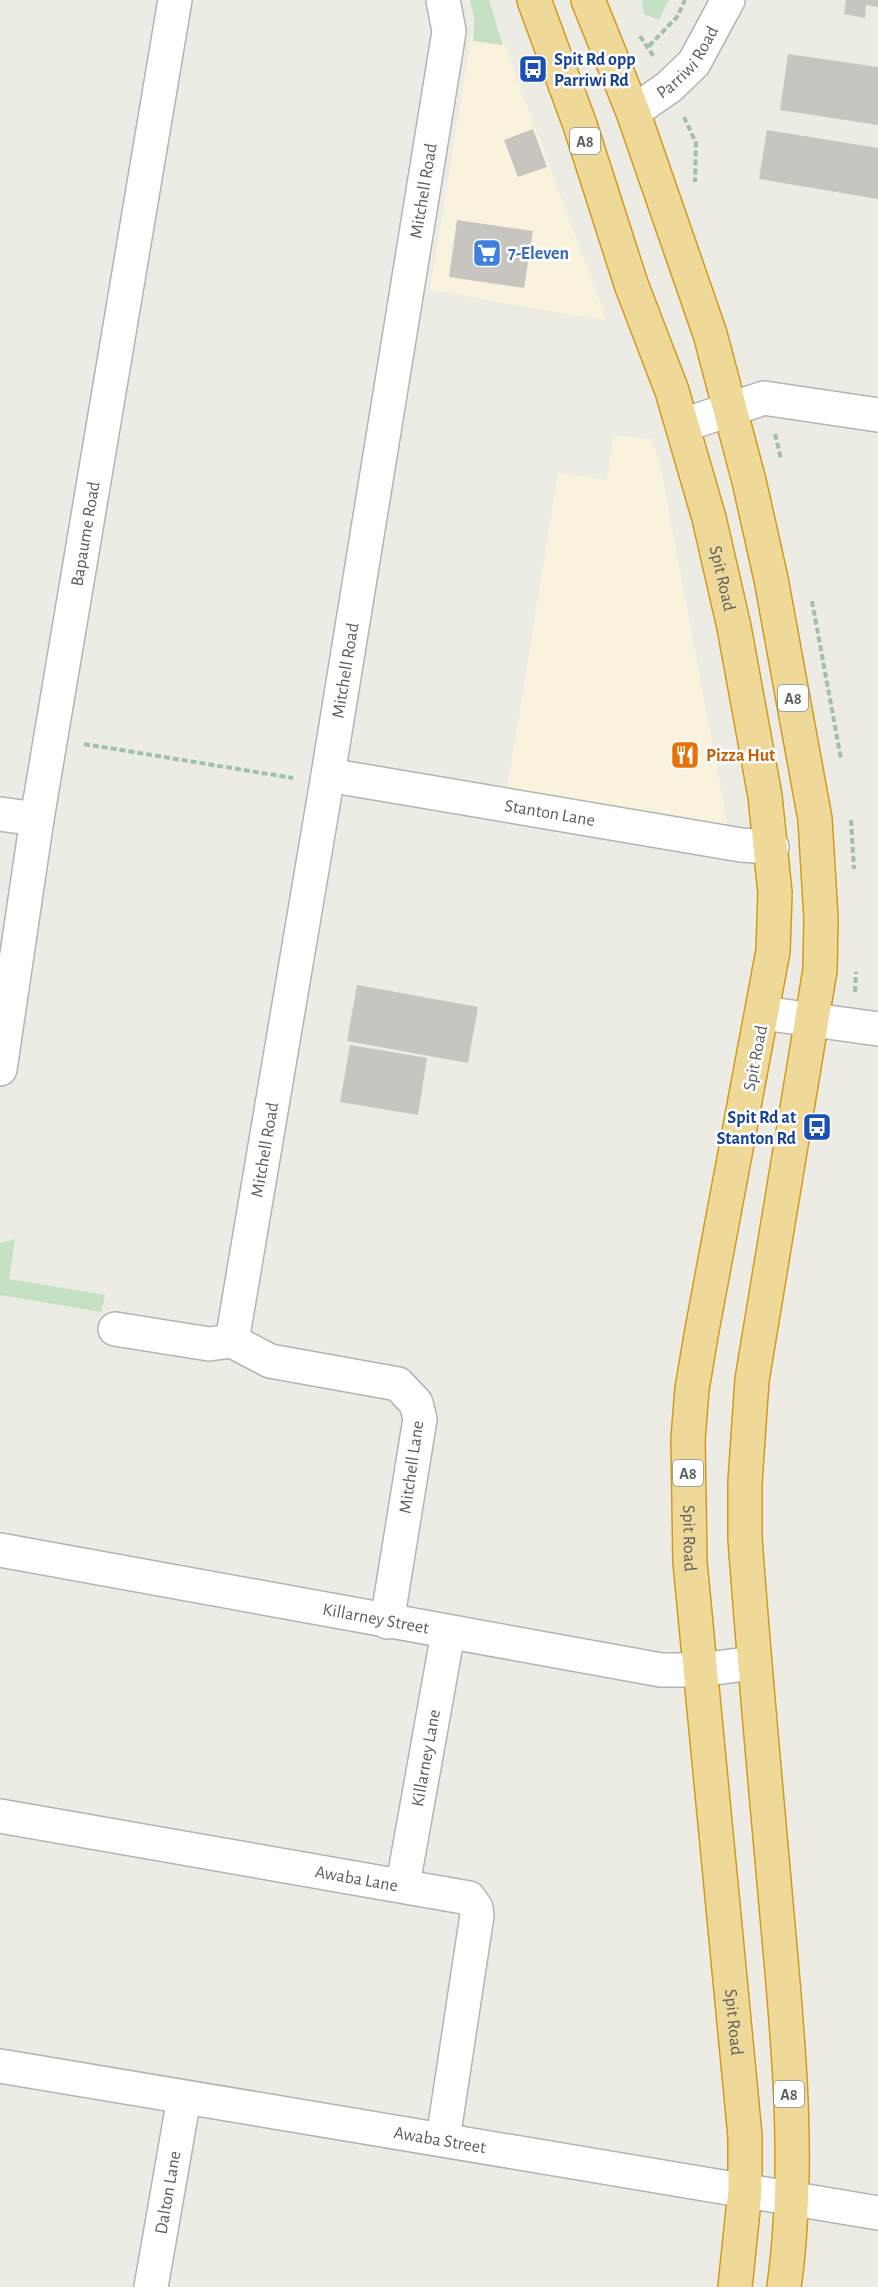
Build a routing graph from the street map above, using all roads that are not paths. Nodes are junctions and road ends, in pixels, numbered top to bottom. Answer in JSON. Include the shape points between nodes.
{"nodes":[{"id":1,"x":175,"y":0,"type":"edge"},
{"id":2,"x":443,"y":0,"type":"edge"},
{"id":3,"x":534,"y":0,"type":"edge"},
{"id":4,"x":588,"y":0,"type":"edge"},
{"id":5,"x":728,"y":0,"type":"edge"},
{"id":6,"x":633,"y":112,"type":"junction"},
{"id":7,"x":729,"y":407,"type":"junction"},
{"id":8,"x":878,"y":415,"type":"edge"},
{"id":9,"x":684,"y":425,"type":"junction"},
{"id":10,"x":328,"y":775,"type":"junction"},
{"id":11,"x":0,"y":814,"type":"edge"},
{"id":12,"x":37,"y":819,"type":"junction"},
{"id":13,"x":772,"y":847,"type":"junction"},
{"id":14,"x":763,"y":1013,"type":"junction"},
{"id":15,"x":813,"y":1019,"type":"junction"},
{"id":16,"x":878,"y":1029,"type":"edge"},
{"id":17,"x":0,"y":1069,"type":"edge"},
{"id":18,"x":115,"y":1329,"type":"dead end"},
{"id":19,"x":232,"y":1341,"type":"junction"},
{"id":20,"x":0,"y":1550,"type":"edge"},
{"id":21,"x":387,"y":1622,"type":"junction"},
{"id":22,"x":448,"y":1633,"type":"junction"},
{"id":23,"x":754,"y":1663,"type":"junction"},
{"id":24,"x":699,"y":1670,"type":"junction"},
{"id":25,"x":0,"y":1816,"type":"edge"},
{"id":26,"x":403,"y":1884,"type":"junction"},
{"id":27,"x":0,"y":2066,"type":"edge"},
{"id":28,"x":184,"y":2098,"type":"junction"},
{"id":29,"x":443,"y":2139,"type":"junction"},
{"id":30,"x":745,"y":2191,"type":"junction"},
{"id":31,"x":792,"y":2199,"type":"junction"},
{"id":32,"x":878,"y":2213,"type":"edge"},
{"id":33,"x":151,"y":2287,"type":"edge"},
{"id":34,"x":735,"y":2287,"type":"edge"},
{"id":35,"x":784,"y":2287,"type":"edge"}],
"edges":[{"from":1,"to":12,"type":"street","name":"Bapaume Road"},
{"from":2,"to":10,"type":"street","name":"Mitchell Road","via":[[449,31]]},
{"from":3,"to":9,"type":"highway","name":"Spit Road","number":"A8","via":[[580,125],[631,284]]},
{"from":4,"to":6,"type":"highway","number":"A8"},
{"from":5,"to":6,"type":"street","name":"Parriwi Road","via":[[694,63],[669,87]]},
{"from":6,"to":7,"type":"highway","number":"A8","via":[[710,334]]},
{"from":7,"to":8,"type":"street","via":[[764,398]]},
{"from":7,"to":9,"type":"street"},
{"from":7,"to":15,"type":"highway","number":"A8","via":[[771,579],[815,819],[821,918],[820,970]]},
{"from":9,"to":13,"type":"highway","name":"Spit Road","number":"A8","via":[[734,627]]},
{"from":10,"to":13,"type":"street","name":"Stanton Lane"},
{"from":10,"to":19,"type":"street","name":"Mitchell Road"},
{"from":11,"to":12,"type":"street"},
{"from":12,"to":17,"type":"street","name":"Bapaume Road"},
{"from":13,"to":14,"type":"highway","name":"Spit Road","number":"A8","via":[[773,951]]},
{"from":14,"to":15,"type":"street"},
{"from":14,"to":24,"type":"highway","name":"Spit Road","number":"A8","via":[[692,1389],[687,1496]]},
{"from":15,"to":16,"type":"street"},
{"from":15,"to":23,"type":"highway","number":"A8","via":[[752,1380],[745,1538]]},
{"from":18,"to":19,"type":"street","via":[[209,1344]]},
{"from":19,"to":21,"type":"street","name":"Mitchell Lane","via":[[270,1361],[398,1384],[416,1403],[420,1419]]},
{"from":20,"to":21,"type":"street","name":"Killarney Street"},
{"from":21,"to":22,"type":"street","name":"Killarney Street"},
{"from":22,"to":24,"type":"street","name":"Killarney Street","via":[[661,1670]]},
{"from":22,"to":26,"type":"street","name":"Killarney Lane"},
{"from":23,"to":24,"type":"street","name":"Killarney Street"},
{"from":23,"to":31,"type":"highway","number":"A8","via":[[783,1989]]},
{"from":24,"to":30,"type":"highway","name":"Spit Road","number":"A8","via":[[736,2028],[745,2136]]},
{"from":25,"to":26,"type":"street","name":"Awaba Lane"},
{"from":26,"to":29,"type":"street","name":"Awaba Lane","via":[[462,1895],[474,1903],[477,1916]]},
{"from":27,"to":28,"type":"street","name":"Awaba Street"},
{"from":28,"to":29,"type":"street","name":"Awaba Street"},
{"from":28,"to":33,"type":"street","name":"Dalton Lane"},
{"from":29,"to":30,"type":"street","name":"Awaba Street"},
{"from":30,"to":31,"type":"street","name":"Awaba Street"},
{"from":30,"to":34,"type":"highway","name":"Spit Road","number":"A8"},
{"from":31,"to":32,"type":"street","name":"Awaba Street"},
{"from":31,"to":35,"type":"highway","number":"A8"}]}
